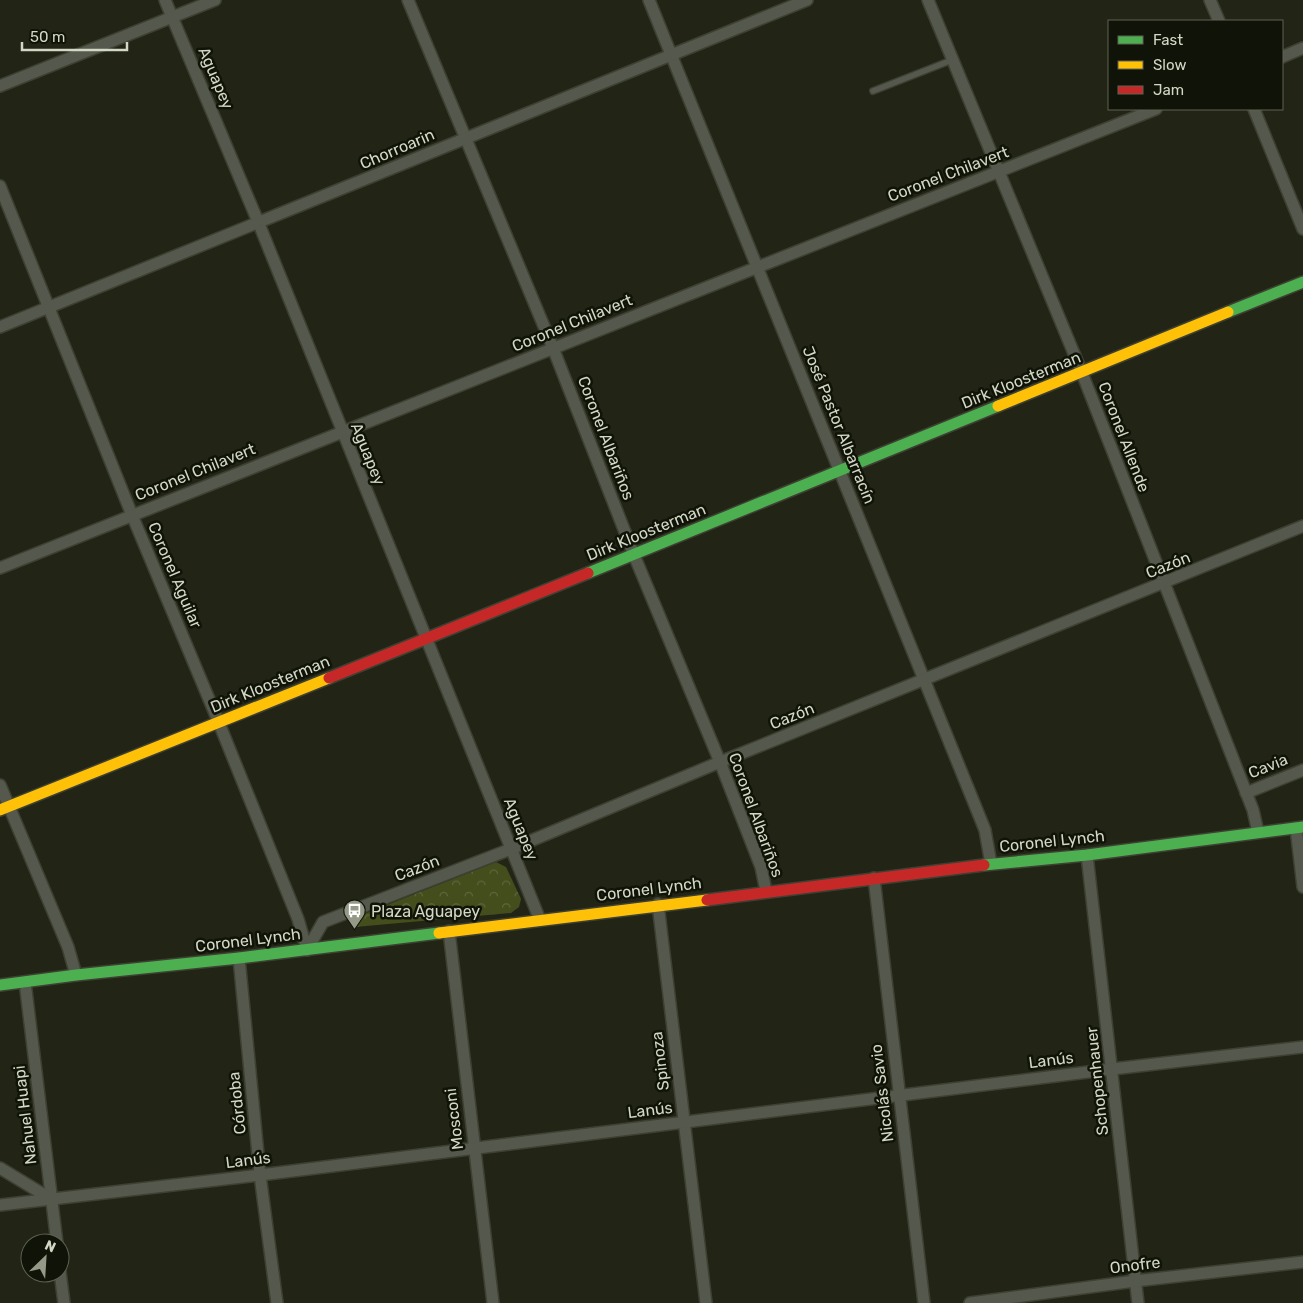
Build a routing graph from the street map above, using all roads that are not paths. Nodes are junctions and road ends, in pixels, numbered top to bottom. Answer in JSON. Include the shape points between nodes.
{"nodes":[{"id":1,"x":165,"y":0,"type":"edge"},
{"id":2,"x":215,"y":0,"type":"edge"},
{"id":3,"x":408,"y":0,"type":"edge"},
{"id":4,"x":649,"y":0,"type":"edge"},
{"id":5,"x":807,"y":0,"type":"edge"},
{"id":6,"x":928,"y":0,"type":"edge"},
{"id":7,"x":1210,"y":0,"type":"edge"},
{"id":8,"x":172,"y":17,"type":"junction"},
{"id":9,"x":1219,"y":20,"type":"edge"},
{"id":10,"x":1303,"y":48,"type":"edge"},
{"id":11,"x":672,"y":55,"type":"junction"},
{"id":12,"x":1283,"y":57,"type":"edge"},
{"id":13,"x":952,"y":60,"type":"junction"},
{"id":14,"x":0,"y":86,"type":"edge"},
{"id":15,"x":873,"y":91,"type":"dead end"},
{"id":16,"x":1153,"y":110,"type":"edge"},
{"id":17,"x":1254,"y":110,"type":"edge"},
{"id":18,"x":464,"y":138,"type":"junction"},
{"id":19,"x":998,"y":172,"type":"junction"},
{"id":20,"x":0,"y":186,"type":"edge"},
{"id":21,"x":259,"y":224,"type":"junction"},
{"id":22,"x":1303,"y":229,"type":"edge"},
{"id":23,"x":758,"y":266,"type":"junction"},
{"id":24,"x":1303,"y":282,"type":"edge"},
{"id":25,"x":50,"y":307,"type":"junction"},
{"id":26,"x":0,"y":327,"type":"edge"},
{"id":27,"x":553,"y":348,"type":"junction"},
{"id":28,"x":1082,"y":373,"type":"junction"},
{"id":29,"x":341,"y":430,"type":"junction"},
{"id":30,"x":840,"y":470,"type":"junction"},
{"id":31,"x":132,"y":515,"type":"junction"},
{"id":32,"x":1303,"y":526,"type":"edge"},
{"id":33,"x":634,"y":555,"type":"junction"},
{"id":34,"x":0,"y":568,"type":"edge"},
{"id":35,"x":1163,"y":584,"type":"junction"},
{"id":36,"x":426,"y":638,"type":"junction"},
{"id":37,"x":925,"y":680,"type":"junction"},
{"id":38,"x":219,"y":723,"type":"junction"},
{"id":39,"x":720,"y":762,"type":"junction"},
{"id":40,"x":1303,"y":770,"type":"edge"},
{"id":41,"x":0,"y":785,"type":"edge"},
{"id":42,"x":1246,"y":793,"type":"junction"},
{"id":43,"x":4,"y":809,"type":"edge"},
{"id":44,"x":1300,"y":827,"type":"edge"},
{"id":45,"x":1258,"y":832,"type":"junction"},
{"id":46,"x":511,"y":850,"type":"junction"},
{"id":47,"x":1087,"y":855,"type":"junction"},
{"id":48,"x":992,"y":864,"type":"junction"},
{"id":49,"x":874,"y":878,"type":"junction"},
{"id":50,"x":1303,"y":887,"type":"edge"},
{"id":51,"x":766,"y":891,"type":"junction"},
{"id":52,"x":658,"y":904,"type":"junction"},
{"id":53,"x":540,"y":920,"type":"junction"},
{"id":54,"x":449,"y":931,"type":"junction"},
{"id":55,"x":307,"y":950,"type":"junction"},
{"id":56,"x":239,"y":958,"type":"junction"},
{"id":57,"x":76,"y":976,"type":"junction"},
{"id":58,"x":25,"y":982,"type":"junction"},
{"id":59,"x":0,"y":986,"type":"edge"},
{"id":60,"x":1303,"y":1047,"type":"edge"},
{"id":61,"x":1112,"y":1069,"type":"junction"},
{"id":62,"x":899,"y":1096,"type":"junction"},
{"id":63,"x":684,"y":1123,"type":"junction"},
{"id":64,"x":474,"y":1148,"type":"junction"},
{"id":65,"x":0,"y":1168,"type":"edge"},
{"id":66,"x":260,"y":1175,"type":"junction"},
{"id":67,"x":51,"y":1198,"type":"junction"},
{"id":68,"x":0,"y":1205,"type":"edge"},
{"id":69,"x":56,"y":1233,"type":"edge"},
{"id":70,"x":1303,"y":1262,"type":"edge"},
{"id":71,"x":1135,"y":1281,"type":"junction"},
{"id":72,"x":61,"y":1283,"type":"edge"},
{"id":73,"x":64,"y":1303,"type":"edge"},
{"id":74,"x":277,"y":1303,"type":"edge"},
{"id":75,"x":493,"y":1303,"type":"edge"},
{"id":76,"x":706,"y":1303,"type":"edge"},
{"id":77,"x":924,"y":1303,"type":"edge"},
{"id":78,"x":970,"y":1303,"type":"edge"},
{"id":79,"x":1138,"y":1303,"type":"edge"}],
"edges":[{"from":1,"to":8,"type":"street","name":"Aguapey"},
{"from":2,"to":8,"type":"street"},
{"from":3,"to":18,"type":"street","name":"Coronel Albariños"},
{"from":4,"to":11,"type":"street","name":"José Pastor Albarracín"},
{"from":5,"to":11,"type":"street","name":"Chorroarin"},
{"from":6,"to":13,"type":"street","name":"Coronel Allende"},
{"from":7,"to":9,"type":"street"},
{"from":8,"to":14,"type":"street"},
{"from":8,"to":21,"type":"street","name":"Aguapey"},
{"from":10,"to":12,"type":"street"},
{"from":11,"to":18,"type":"street","name":"Chorroarin"},
{"from":11,"to":23,"type":"street","name":"José Pastor Albarracín"},
{"from":13,"to":15,"type":"lane"},
{"from":13,"to":19,"type":"street","name":"Coronel Allende"},
{"from":16,"to":19,"type":"street","name":"Coronel Chilavert"},
{"from":17,"to":22,"type":"street"},
{"from":18,"to":21,"type":"street","name":"Chorroarin"},
{"from":18,"to":27,"type":"street","name":"Coronel Albariños"},
{"from":19,"to":23,"type":"street","name":"Coronel Chilavert"},
{"from":19,"to":28,"type":"street","name":"Coronel Allende"},
{"from":20,"to":25,"type":"street","name":"Coronel Aguilar"},
{"from":21,"to":25,"type":"street","name":"Chorroarin"},
{"from":21,"to":29,"type":"street","name":"Aguapey"},
{"from":23,"to":27,"type":"street","name":"Coronel Chilavert"},
{"from":23,"to":30,"type":"street","name":"José Pastor Albarracín"},
{"from":24,"to":28,"type":"street","name":"Dirk Kloosterman"},
{"from":25,"to":26,"type":"street","name":"Chorroarin"},
{"from":25,"to":31,"type":"street","name":"Coronel Aguilar"},
{"from":27,"to":29,"type":"street","name":"Coronel Chilavert"},
{"from":27,"to":33,"type":"street","name":"Coronel Albariños"},
{"from":28,"to":30,"type":"street","name":"Dirk Kloosterman"},
{"from":28,"to":35,"type":"street","name":"Coronel Allende"},
{"from":29,"to":31,"type":"street","name":"Coronel Chilavert"},
{"from":29,"to":36,"type":"street","name":"Aguapey"},
{"from":30,"to":33,"type":"street","name":"Dirk Kloosterman"},
{"from":30,"to":37,"type":"street","name":"José Pastor Albarracín"},
{"from":31,"to":34,"type":"street","name":"Coronel Chilavert"},
{"from":31,"to":38,"type":"street","name":"Coronel Aguilar"},
{"from":32,"to":35,"type":"street","name":"Cazón"},
{"from":33,"to":36,"type":"street","name":"Dirk Kloosterman"},
{"from":33,"to":39,"type":"street","name":"Coronel Albariños"},
{"from":35,"to":37,"type":"street","name":"Cazón"},
{"from":35,"to":42,"type":"street","name":"Coronel Allende"},
{"from":36,"to":38,"type":"street","name":"Dirk Kloosterman"},
{"from":36,"to":46,"type":"street","name":"Aguapey"},
{"from":37,"to":39,"type":"street","name":"Cazón"},
{"from":37,"to":48,"type":"street","name":"José Pastor Albarracín","via":[[985,830]]},
{"from":38,"to":43,"type":"street","name":"Dirk Kloosterman"},
{"from":38,"to":55,"type":"street","name":"Coronel Aguilar","via":[[298,919]]},
{"from":39,"to":46,"type":"street","name":"Cazón"},
{"from":39,"to":51,"type":"street","name":"Coronel Albariños","via":[[761,867]]},
{"from":40,"to":42,"type":"street","name":"Cavia"},
{"from":41,"to":43,"type":"street"},
{"from":42,"to":45,"type":"street","name":"Coronel Allende"},
{"from":43,"to":57,"type":"street","via":[[68,947]]},
{"from":44,"to":45,"type":"street","name":"Coronel Lynch"},
{"from":44,"to":50,"type":"street"},
{"from":45,"to":47,"type":"street","name":"Coronel Lynch"},
{"from":46,"to":53,"type":"street","name":"Aguapey"},
{"from":46,"to":55,"type":"street","name":"Cazón","via":[[323,922]]},
{"from":47,"to":48,"type":"street","name":"Coronel Lynch"},
{"from":47,"to":61,"type":"street","name":"Schopenhauer"},
{"from":48,"to":49,"type":"street","name":"Coronel Lynch"},
{"from":49,"to":51,"type":"street","name":"Coronel Lynch"},
{"from":49,"to":62,"type":"street","name":"Nicolás Savio"},
{"from":51,"to":52,"type":"street","name":"Coronel Lynch"},
{"from":52,"to":53,"type":"street","name":"Coronel Lynch"},
{"from":52,"to":63,"type":"street","name":"Spinoza"},
{"from":53,"to":54,"type":"street","name":"Coronel Lynch"},
{"from":54,"to":55,"type":"street","name":"Coronel Lynch"},
{"from":54,"to":64,"type":"street","name":"Mosconi"},
{"from":55,"to":56,"type":"street","name":"Coronel Lynch"},
{"from":56,"to":57,"type":"street","name":"Coronel Lynch"},
{"from":56,"to":66,"type":"street","name":"Córdoba"},
{"from":57,"to":58,"type":"street","name":"Coronel Lynch"},
{"from":58,"to":59,"type":"street","name":"Coronel Lynch"},
{"from":58,"to":67,"type":"street","name":"Nahuel Huapi"},
{"from":60,"to":61,"type":"street","name":"Lanús"},
{"from":61,"to":62,"type":"street","name":"Lanús"},
{"from":61,"to":71,"type":"street","name":"Schopenhauer"},
{"from":62,"to":63,"type":"street","name":"Lanús"},
{"from":62,"to":77,"type":"street","name":"Nicolás Savio"},
{"from":63,"to":64,"type":"street","name":"Lanús"},
{"from":63,"to":76,"type":"street","name":"Spinoza"},
{"from":64,"to":66,"type":"street","name":"Lanús"},
{"from":64,"to":75,"type":"street","name":"Mosconi"},
{"from":65,"to":67,"type":"street"},
{"from":66,"to":67,"type":"street","name":"Lanús"},
{"from":66,"to":74,"type":"street","name":"Córdoba"},
{"from":67,"to":68,"type":"street","name":"Lanús"},
{"from":67,"to":69,"type":"street","name":"Nahuel Huapi"},
{"from":70,"to":71,"type":"street","name":"Onofre"},
{"from":71,"to":78,"type":"street","name":"Onofre"},
{"from":71,"to":79,"type":"street","name":"Schopenhauer"},
{"from":72,"to":73,"type":"street"}]}
